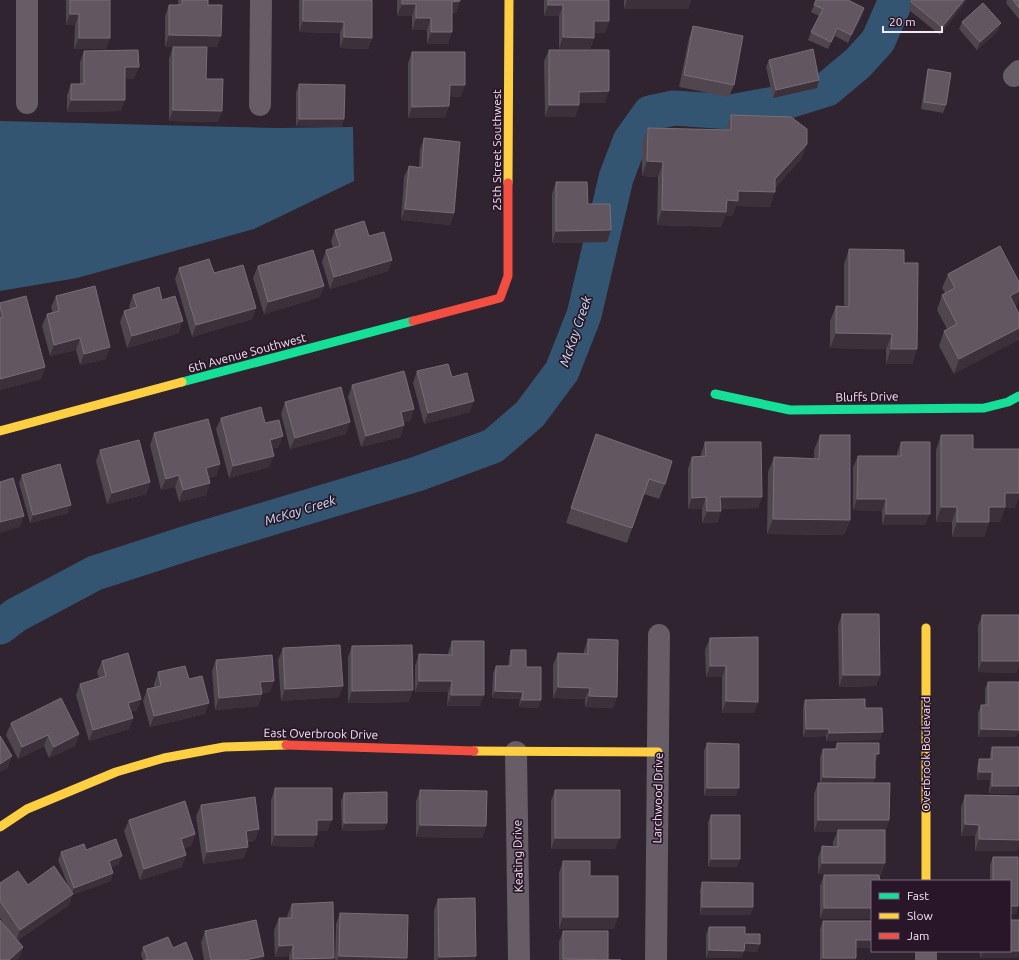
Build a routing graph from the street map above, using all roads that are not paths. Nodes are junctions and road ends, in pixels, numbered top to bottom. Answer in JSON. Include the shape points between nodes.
{"nodes":[{"id":1,"x":27,"y":0,"type":"edge"},
{"id":2,"x":261,"y":0,"type":"edge"},
{"id":3,"x":509,"y":0,"type":"edge"},
{"id":4,"x":27,"y":103,"type":"dead end"},
{"id":5,"x":260,"y":105,"type":"dead end"},
{"id":6,"x":500,"y":298,"type":"joint"},
{"id":7,"x":715,"y":394,"type":"dead end"},
{"id":8,"x":1019,"y":396,"type":"edge"},
{"id":9,"x":0,"y":431,"type":"edge"},
{"id":10,"x":926,"y":628,"type":"dead end"},
{"id":11,"x":659,"y":635,"type":"dead end"},
{"id":12,"x":516,"y":752,"type":"junction"},
{"id":13,"x":658,"y":752,"type":"junction"},
{"id":14,"x":0,"y":827,"type":"edge"},
{"id":15,"x":926,"y":880,"type":"edge"},
{"id":16,"x":519,"y":960,"type":"edge"},
{"id":17,"x":656,"y":960,"type":"edge"}],
"edges":[{"from":1,"to":4,"type":"street"},
{"from":2,"to":5,"type":"street"},
{"from":3,"to":6,"type":"street","name":"25th Street Southwest","via":[[508,276]]},
{"from":6,"to":9,"type":"street","name":"6th Avenue Southwest"},
{"from":7,"to":8,"type":"street","name":"Bluffs Drive","via":[[790,410],[984,408],[1008,402]]},
{"from":10,"to":15,"type":"street","name":"Overbrook Boulevard"},
{"from":11,"to":13,"type":"street","name":"Larchwood Drive"},
{"from":12,"to":13,"type":"street","name":"East Overbrook Drive"},
{"from":12,"to":14,"type":"street","name":"East Overbrook Drive","via":[[276,744],[224,747],[164,758],[116,772],[27,809]]},
{"from":12,"to":16,"type":"street","name":"Keating Drive"},
{"from":13,"to":17,"type":"street","name":"Larchwood Drive"}]}
